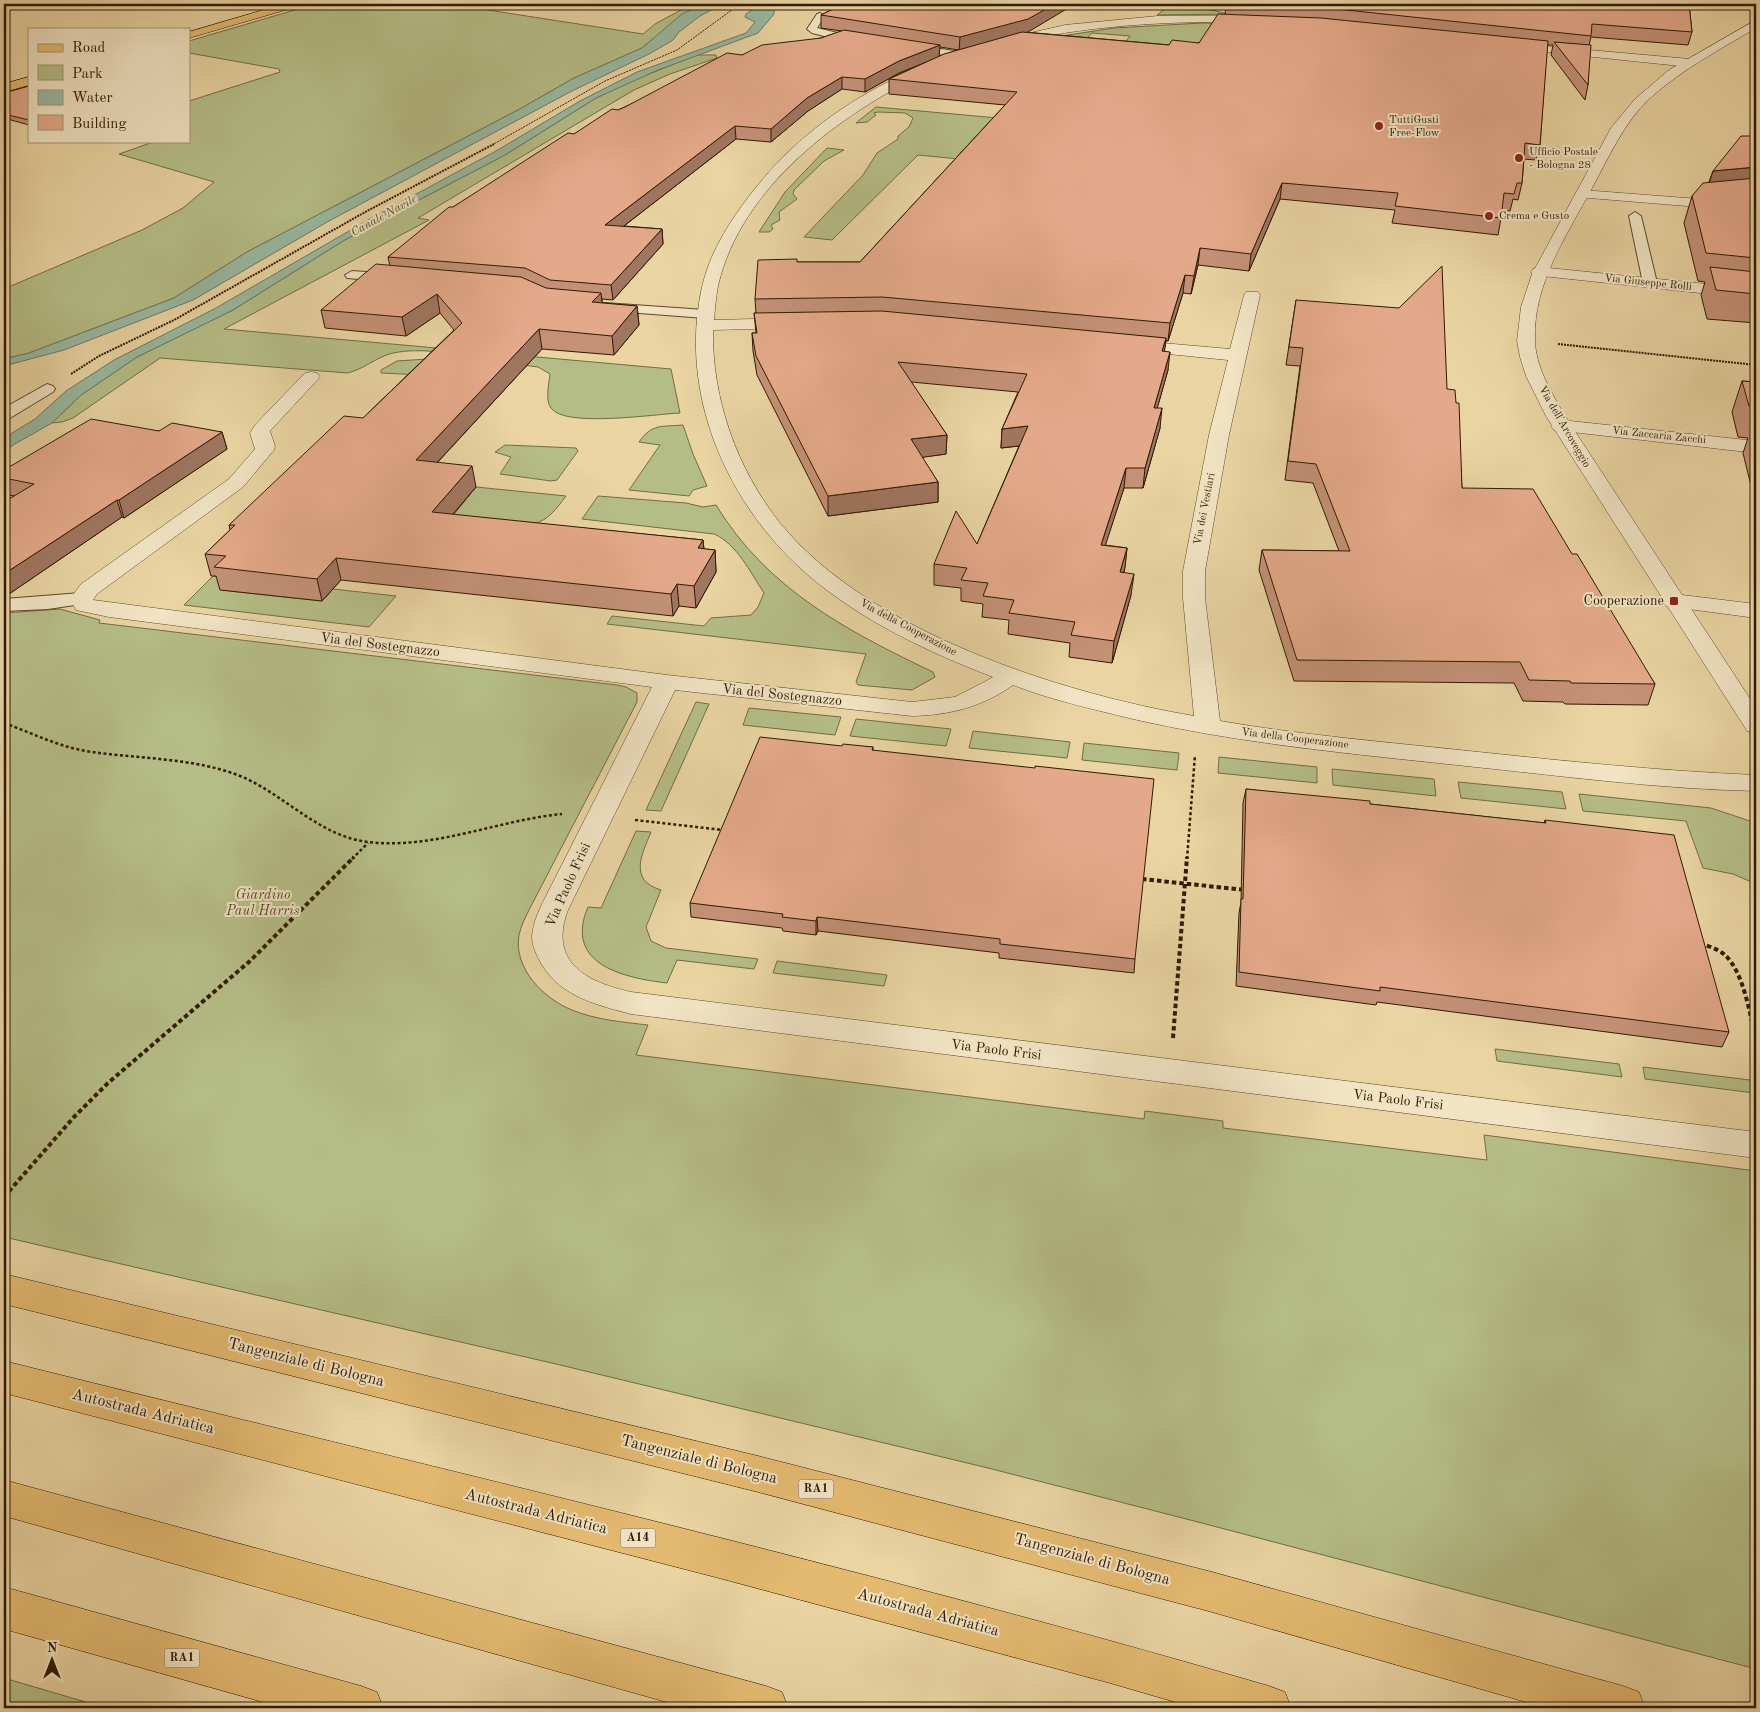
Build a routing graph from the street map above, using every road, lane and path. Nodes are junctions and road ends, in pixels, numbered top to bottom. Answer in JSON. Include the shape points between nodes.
{"nodes":[{"id":1,"x":295,"y":4,"type":"edge"},
{"id":2,"x":740,"y":4,"type":"edge"},
{"id":3,"x":1213,"y":6,"type":"dead end"},
{"id":4,"x":1150,"y":9,"type":"dead end"},
{"id":5,"x":820,"y":16,"type":"edge"},
{"id":6,"x":1111,"y":23,"type":"junction"},
{"id":7,"x":1756,"y":23,"type":"edge"},
{"id":8,"x":190,"y":35,"type":"edge"},
{"id":9,"x":1500,"y":44,"type":"edge"},
{"id":10,"x":898,"y":45,"type":"edge"},
{"id":11,"x":815,"y":46,"type":"edge"},
{"id":12,"x":974,"y":51,"type":"junction"},
{"id":13,"x":1683,"y":67,"type":"junction"},
{"id":14,"x":28,"y":81,"type":"edge"},
{"id":15,"x":4,"y":88,"type":"edge"},
{"id":16,"x":1582,"y":194,"type":"junction"},
{"id":17,"x":1756,"y":198,"type":"edge"},
{"id":18,"x":1635,"y":216,"type":"dead end"},
{"id":19,"x":1539,"y":272,"type":"junction"},
{"id":20,"x":352,"y":275,"type":"dead end"},
{"id":21,"x":410,"y":280,"type":"edge"},
{"id":22,"x":1650,"y":283,"type":"junction"},
{"id":23,"x":1756,"y":294,"type":"edge"},
{"id":24,"x":1252,"y":295,"type":"dead end"},
{"id":25,"x":588,"y":305,"type":"edge"},
{"id":26,"x":704,"y":320,"type":"junction"},
{"id":27,"x":808,"y":323,"type":"edge"},
{"id":28,"x":1110,"y":343,"type":"edge"},
{"id":29,"x":1555,"y":344,"type":"dead end"},
{"id":30,"x":1236,"y":355,"type":"junction"},
{"id":31,"x":1756,"y":364,"type":"edge"},
{"id":32,"x":312,"y":377,"type":"dead end"},
{"id":33,"x":46,"y":389,"type":"joint"},
{"id":34,"x":4,"y":415,"type":"edge"},
{"id":35,"x":1561,"y":426,"type":"junction"},
{"id":36,"x":1756,"y":447,"type":"edge"},
{"id":37,"x":81,"y":599,"type":"junction"},
{"id":38,"x":1674,"y":601,"type":"junction"},
{"id":39,"x":4,"y":605,"type":"edge"},
{"id":40,"x":1756,"y":611,"type":"edge"},
{"id":41,"x":1008,"y":677,"type":"junction"},
{"id":42,"x":667,"y":682,"type":"junction"},
{"id":43,"x":4,"y":723,"type":"edge"},
{"id":44,"x":1756,"y":726,"type":"edge"},
{"id":45,"x":1208,"y":727,"type":"junction"},
{"id":46,"x":1195,"y":749,"type":"dead end"},
{"id":47,"x":1756,"y":784,"type":"edge"},
{"id":48,"x":568,"y":814,"type":"dead end"},
{"id":49,"x":630,"y":819,"type":"dead end"},
{"id":50,"x":725,"y":830,"type":"edge"},
{"id":51,"x":369,"y":843,"type":"junction"},
{"id":52,"x":1136,"y":878,"type":"edge"},
{"id":53,"x":1186,"y":884,"type":"junction"},
{"id":54,"x":1254,"y":892,"type":"edge"},
{"id":55,"x":1696,"y":942,"type":"edge"},
{"id":56,"x":1756,"y":1040,"type":"edge"},
{"id":57,"x":1173,"y":1044,"type":"dead end"},
{"id":58,"x":1756,"y":1145,"type":"edge"},
{"id":59,"x":4,"y":1197,"type":"edge"},
{"id":60,"x":4,"y":1289,"type":"edge"},
{"id":61,"x":4,"y":1376,"type":"edge"},
{"id":62,"x":4,"y":1498,"type":"edge"},
{"id":63,"x":4,"y":1608,"type":"edge"},
{"id":64,"x":361,"y":1708,"type":"edge"},
{"id":65,"x":766,"y":1708,"type":"edge"},
{"id":66,"x":1269,"y":1708,"type":"edge"},
{"id":67,"x":1623,"y":1708,"type":"edge"}],
"edges":[{"from":1,"to":8,"type":"main road"},
{"from":2,"to":33,"type":"path","via":[[677,50],[605,81],[174,320],[99,356]]},
{"from":3,"to":6,"type":"street","name":"Via della Cooperazione","via":[[1264,19],[1192,18]]},
{"from":4,"to":6,"type":"street"},
{"from":5,"to":11,"type":"lane","via":[[812,29],[847,38]]},
{"from":6,"to":12,"type":"street","name":"Via della Cooperazione","via":[[1051,31]]},
{"from":7,"to":13,"type":"street","name":"Via dell'Arcoveggio"},
{"from":9,"to":13,"type":"street"},
{"from":10,"to":12,"type":"lane"},
{"from":12,"to":26,"type":"street","name":"Via della Cooperazione","via":[[912,74],[861,102],[831,123],[781,168],[757,194],[730,236],[713,275]]},
{"from":13,"to":16,"type":"street","name":"Via dell'Arcoveggio","via":[[1649,92],[1631,111],[1616,131]]},
{"from":14,"to":15,"type":"main road"},
{"from":16,"to":17,"type":"street","via":[[1692,203]]},
{"from":16,"to":19,"type":"street","name":"Via dell'Arcoveggio"},
{"from":18,"to":22,"type":"lane"},
{"from":19,"to":22,"type":"street","name":"Via Giuseppe Rolli"},
{"from":19,"to":35,"type":"street","name":"Via dell'Arcoveggio","via":[[1529,305],[1528,356]]},
{"from":20,"to":21,"type":"lane"},
{"from":22,"to":23,"type":"street","name":"Via Giuseppe Rolli"},
{"from":24,"to":30,"type":"street","name":"Via dei Vestiari"},
{"from":25,"to":26,"type":"lane"},
{"from":26,"to":27,"type":"street"},
{"from":26,"to":41,"type":"street","name":"Via della Cooperazione","via":[[706,369],[720,430],[740,479],[766,520],[799,556],[855,600],[940,647]]},
{"from":28,"to":30,"type":"street"},
{"from":29,"to":31,"type":"path"},
{"from":30,"to":45,"type":"street","name":"Via dei Vestiari","via":[[1194,571]]},
{"from":32,"to":37,"type":"street","via":[[262,429],[264,450],[243,477],[89,589]]},
{"from":33,"to":34,"type":"lane"},
{"from":35,"to":36,"type":"street","name":"Via Zaccaria Zacchi"},
{"from":35,"to":38,"type":"street","name":"Via dell'Arcoveggio"},
{"from":37,"to":39,"type":"lane"},
{"from":37,"to":42,"type":"street","name":"Via del Sostegnazzo","via":[[84,606],[109,610]]},
{"from":38,"to":40,"type":"street"},
{"from":38,"to":44,"type":"street","name":"Via dell'Arcoveggio"},
{"from":41,"to":42,"type":"street","name":"Via del Sostegnazzo","via":[[964,702],[922,708]]},
{"from":41,"to":45,"type":"street","name":"Via della Cooperazione","via":[[1058,694]]},
{"from":42,"to":58,"type":"street","name":"Via Paolo Frisi","via":[[560,896],[546,935],[550,953],[561,970],[577,986],[600,996],[631,1004]]},
{"from":43,"to":51,"type":"path","via":[[64,746],[234,773],[265,788],[330,831]]},
{"from":45,"to":47,"type":"street","name":"Via della Cooperazione","via":[[1386,750]]},
{"from":46,"to":53,"type":"path"},
{"from":48,"to":51,"type":"path","via":[[540,816],[403,842]]},
{"from":49,"to":50,"type":"path"},
{"from":51,"to":59,"type":"path","via":[[250,961],[108,1083]]},
{"from":52,"to":53,"type":"path"},
{"from":53,"to":54,"type":"path"},
{"from":53,"to":57,"type":"path"},
{"from":55,"to":56,"type":"path","via":[[1726,955],[1736,967]]},
{"from":60,"to":67,"type":"main road","name":"Tangenziale di Bologna","number":"RA1","via":[[783,1480],[1212,1592]]},
{"from":61,"to":66,"type":"main road","name":"Autostrada Adriatica","number":"A14","via":[[872,1598],[1110,1661]]},
{"from":62,"to":65,"type":"main road"},
{"from":63,"to":64,"type":"main road","number":"RA1"}]}
